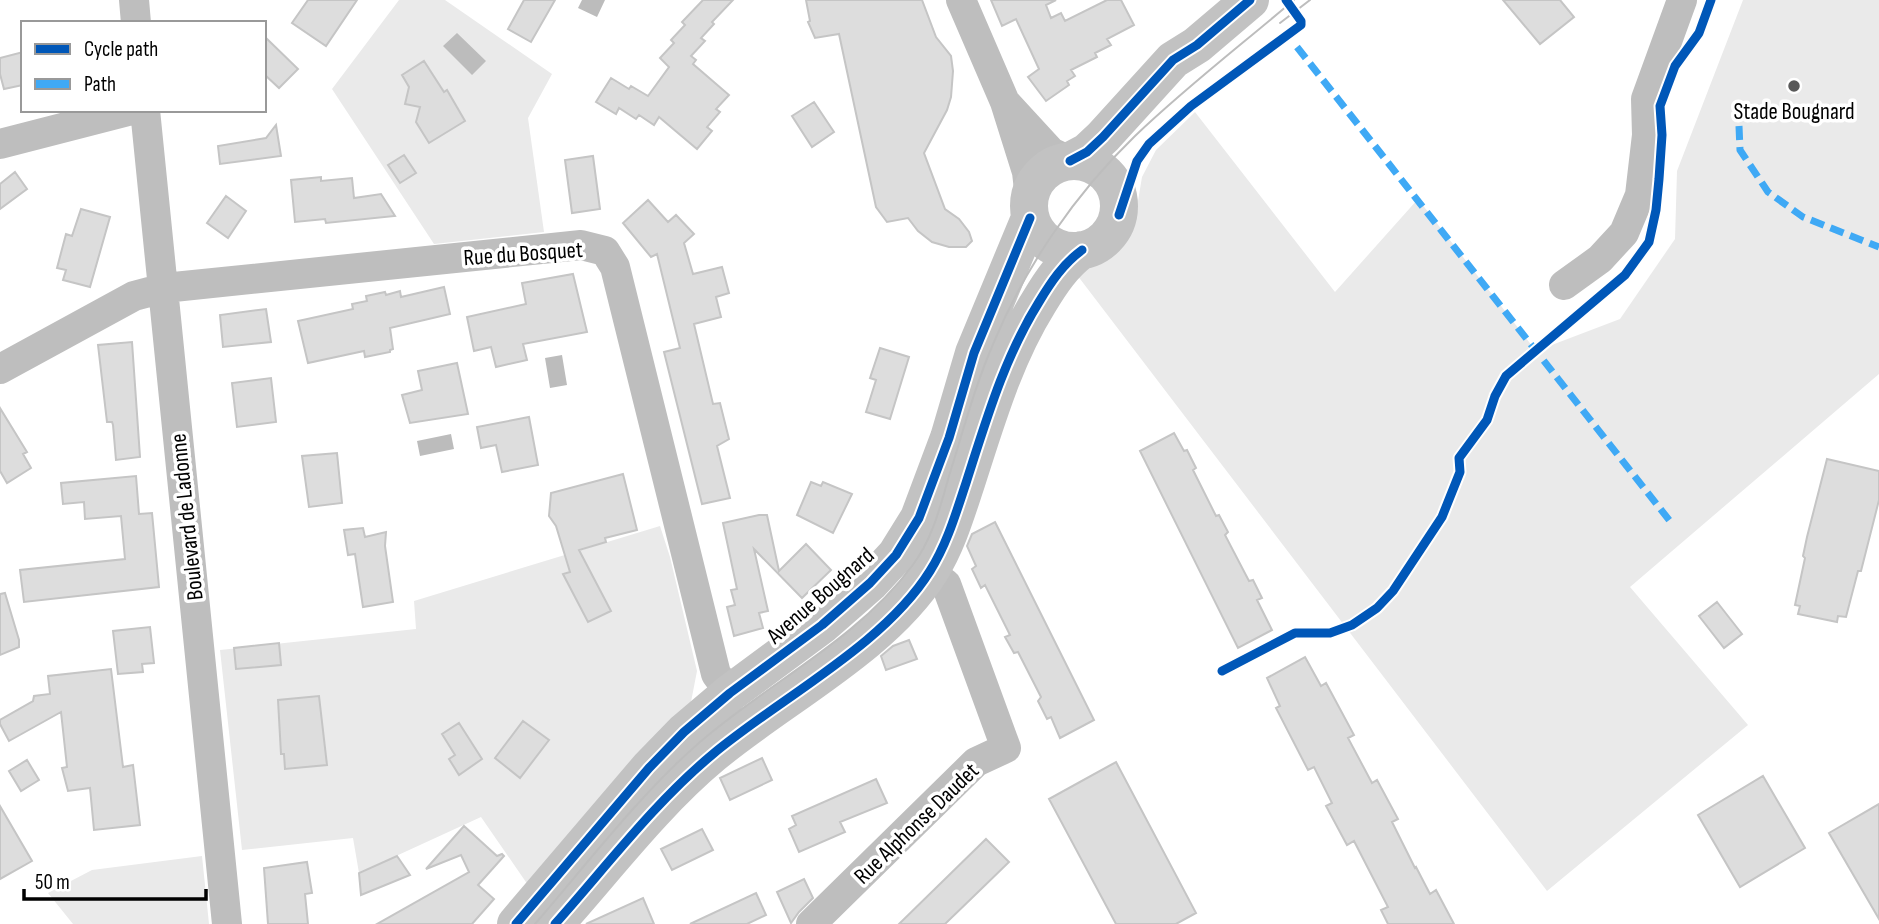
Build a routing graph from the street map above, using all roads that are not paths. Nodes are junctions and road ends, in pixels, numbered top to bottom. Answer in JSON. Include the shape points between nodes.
{"nodes":[{"id":1,"x":134,"y":0,"type":"edge"},
{"id":2,"x":961,"y":0,"type":"edge"},
{"id":3,"x":1250,"y":0,"type":"edge"},
{"id":4,"x":1682,"y":0,"type":"edge"},
{"id":5,"x":136,"y":21,"type":"edge"},
{"id":6,"x":1197,"y":45,"type":"junction"},
{"id":7,"x":1005,"y":102,"type":"junction"},
{"id":8,"x":124,"y":112,"type":"edge"},
{"id":9,"x":145,"y":112,"type":"edge"},
{"id":10,"x":0,"y":144,"type":"edge"},
{"id":11,"x":1070,"y":161,"type":"junction"},
{"id":12,"x":1114,"y":184,"type":"junction"},
{"id":13,"x":1030,"y":208,"type":"junction"},
{"id":14,"x":1082,"y":250,"type":"junction"},
{"id":15,"x":1564,"y":285,"type":"dead end"},
{"id":16,"x":164,"y":288,"type":"junction"},
{"id":17,"x":0,"y":369,"type":"edge"},
{"id":18,"x":929,"y":572,"type":"junction"},
{"id":19,"x":730,"y":693,"type":"junction"},
{"id":20,"x":227,"y":924,"type":"edge"},
{"id":21,"x":516,"y":924,"type":"edge"},
{"id":22,"x":555,"y":924,"type":"edge"},
{"id":23,"x":811,"y":924,"type":"edge"}],
"edges":[{"from":1,"to":5,"type":"street"},
{"from":2,"to":7,"type":"street"},
{"from":3,"to":6,"type":"main road","name":"Avenue Bougnard"},
{"from":4,"to":15,"type":"street","via":[[1646,99],[1640,195],[1624,233]]},
{"from":6,"to":11,"type":"main road","name":"Avenue Bougnard","via":[[1164,68],[1087,152]]},
{"from":6,"to":12,"type":"main road","name":"Avenue Bougnard","via":[[1124,152]]},
{"from":7,"to":11,"type":"street","via":[[1051,152]]},
{"from":7,"to":13,"type":"street","via":[[1027,172]]},
{"from":8,"to":10,"type":"street"},
{"from":9,"to":16,"type":"street","name":"Boulevard de Ladonne"},
{"from":11,"to":12,"type":"main road","via":[[1093,164]]},
{"from":11,"to":13,"type":"main road","name":"Avenue Bougnard","via":[[1043,172],[1034,184]]},
{"from":12,"to":14,"type":"main road","name":"Avenue Bougnard","via":[[1119,215],[1114,227],[1095,246]]},
{"from":13,"to":14,"type":"main road","via":[[1037,232],[1048,243]]},
{"from":13,"to":19,"type":"main road","name":"Avenue Bougnard","via":[[974,353],[919,518],[896,555],[870,583]]},
{"from":14,"to":18,"type":"main road","name":"Avenue Bougnard","via":[[1067,261],[1025,323],[947,538]]},
{"from":16,"to":17,"type":"street","name":"Rue du Bosquet","via":[[134,296]]},
{"from":16,"to":19,"type":"street","name":"Rue du Bosquet","via":[[580,245],[604,251],[615,267],[716,674]]},
{"from":16,"to":20,"type":"street","name":"Boulevard de Ladonne"},
{"from":18,"to":22,"type":"main road","name":"Avenue Bougnard","via":[[897,611],[849,654],[753,723],[673,791]]},
{"from":18,"to":23,"type":"street","name":"Rue Alphonse Daudet","via":[[946,584],[1006,748],[976,762]]},
{"from":19,"to":21,"type":"main road","name":"Avenue Bougnard","via":[[649,768]]}]}
